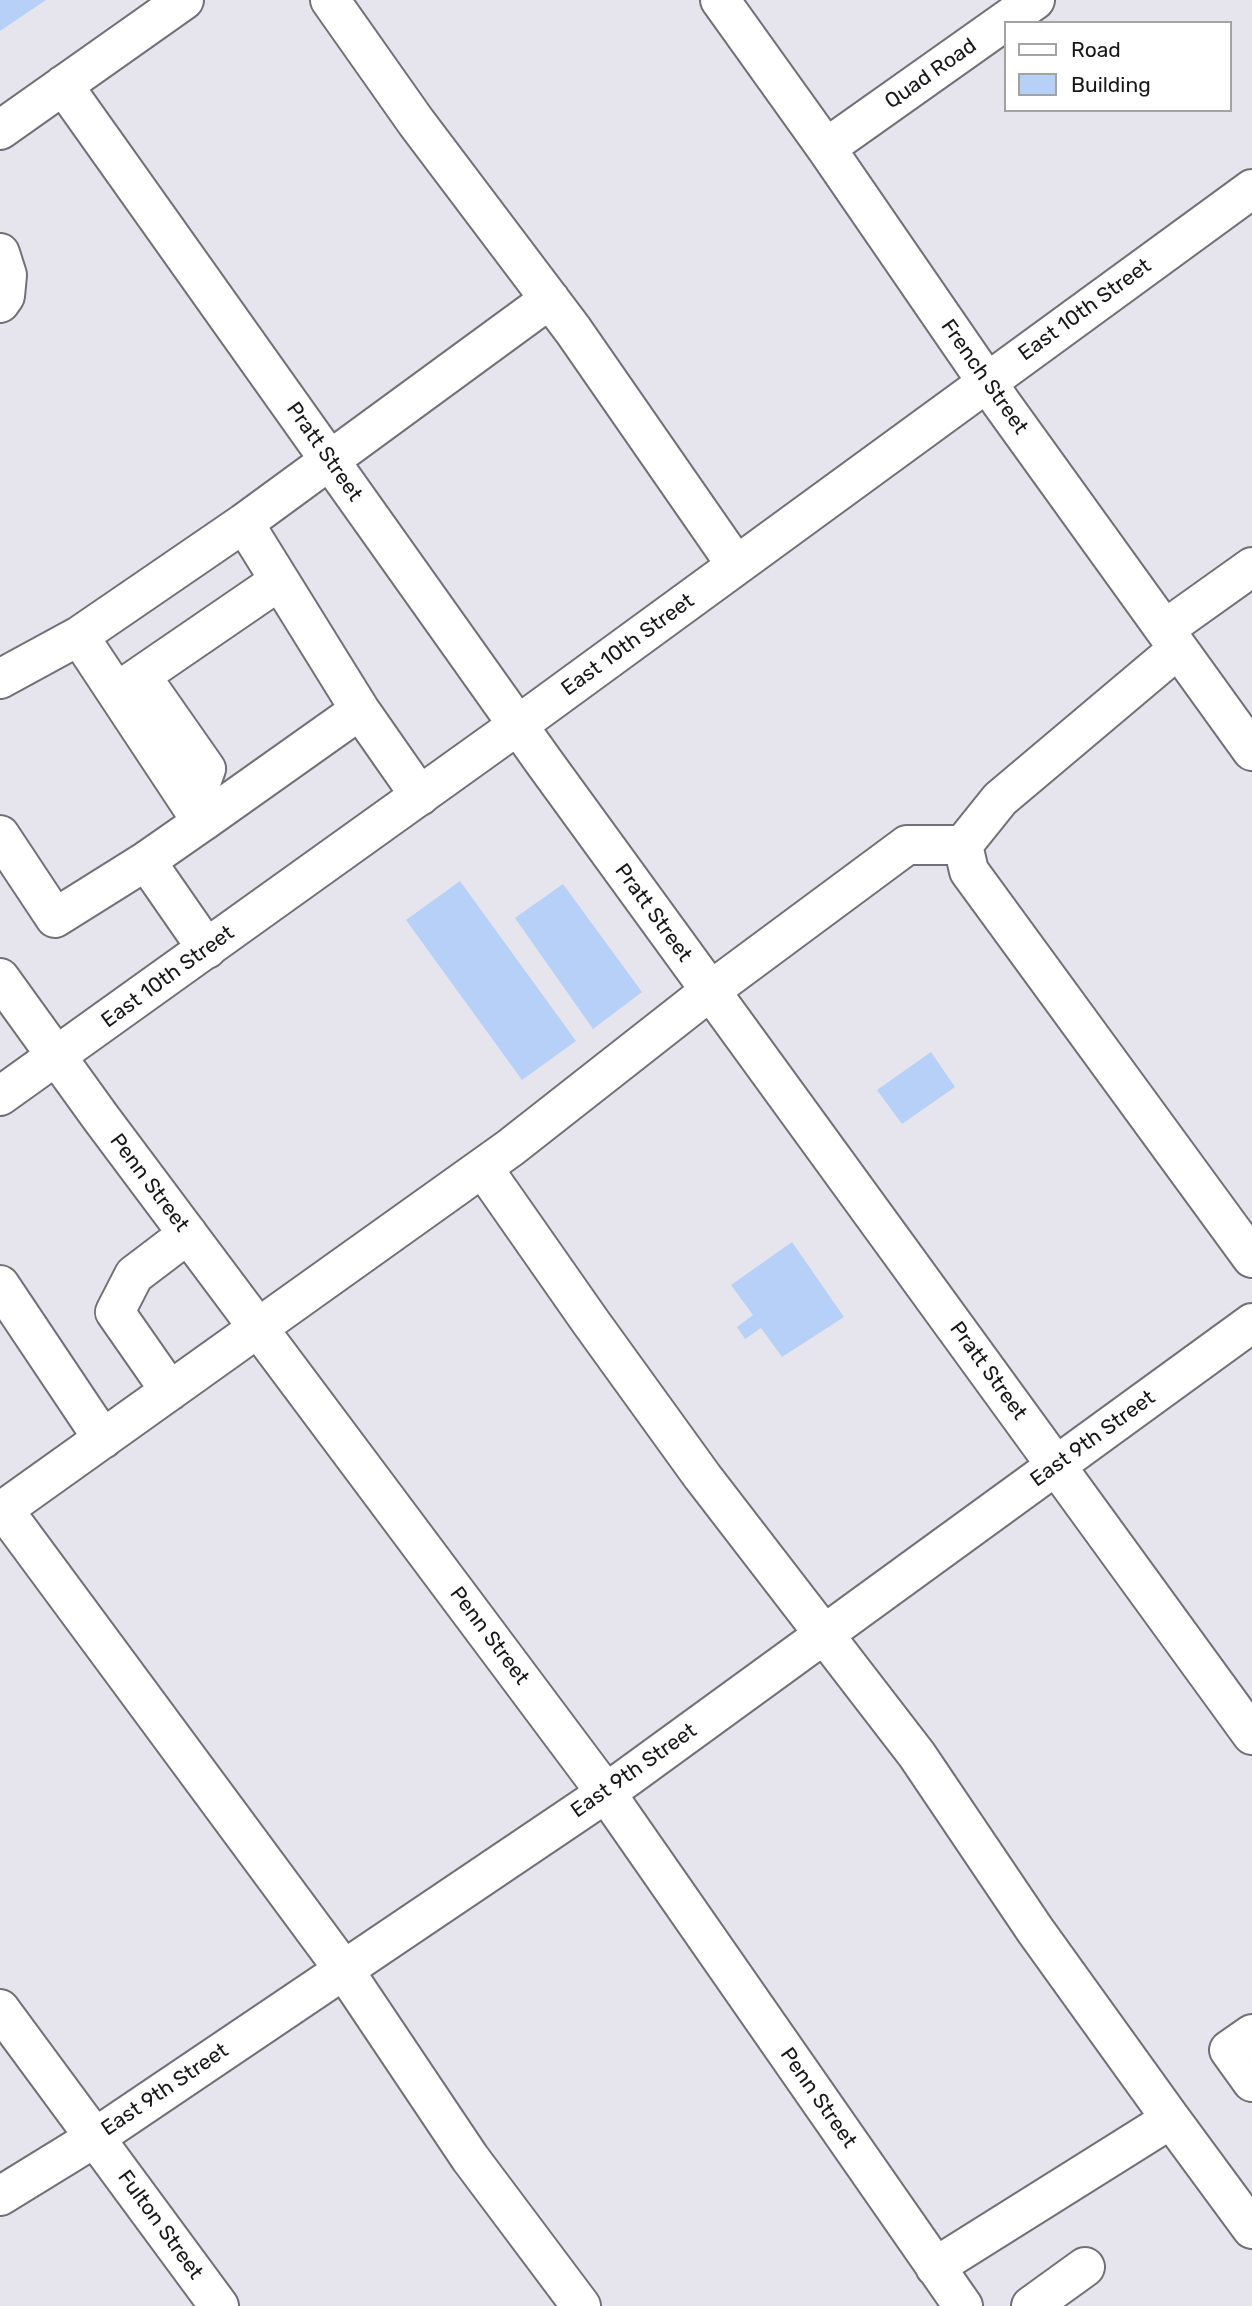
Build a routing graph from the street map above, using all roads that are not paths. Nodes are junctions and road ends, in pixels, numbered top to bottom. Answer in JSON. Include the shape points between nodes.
{"nodes":[{"id":1,"x":184,"y":0,"type":"edge"},
{"id":2,"x":330,"y":0,"type":"edge"},
{"id":3,"x":720,"y":0,"type":"edge"},
{"id":4,"x":1035,"y":0,"type":"edge"},
{"id":5,"x":1005,"y":21,"type":"edge"},
{"id":6,"x":1004,"y":22,"type":"edge"},
{"id":7,"x":63,"y":85,"type":"junction"},
{"id":8,"x":0,"y":130,"type":"edge"},
{"id":9,"x":826,"y":148,"type":"junction"},
{"id":10,"x":1252,"y":189,"type":"edge"},
{"id":11,"x":0,"y":253,"type":"edge"},
{"id":12,"x":550,"y":299,"type":"junction"},
{"id":13,"x":0,"y":303,"type":"edge"},
{"id":14,"x":987,"y":380,"type":"junction"},
{"id":15,"x":330,"y":460,"type":"junction"},
{"id":16,"x":244,"y":523,"type":"junction"},
{"id":17,"x":736,"y":565,"type":"junction"},
{"id":18,"x":1252,"y":566,"type":"edge"},
{"id":19,"x":279,"y":581,"type":"junction"},
{"id":20,"x":79,"y":636,"type":"junction"},
{"id":21,"x":1171,"y":639,"type":"junction"},
{"id":22,"x":0,"y":679,"type":"edge"},
{"id":23,"x":129,"y":684,"type":"junction"},
{"id":24,"x":360,"y":710,"type":"junction"},
{"id":25,"x":518,"y":725,"type":"junction"},
{"id":26,"x":1252,"y":751,"type":"edge"},
{"id":27,"x":420,"y":796,"type":"junction"},
{"id":28,"x":197,"y":814,"type":"junction"},
{"id":29,"x":0,"y":835,"type":"edge"},
{"id":30,"x":963,"y":845,"type":"junction"},
{"id":31,"x":146,"y":861,"type":"junction"},
{"id":32,"x":207,"y":950,"type":"junction"},
{"id":33,"x":0,"y":978,"type":"edge"},
{"id":34,"x":710,"y":991,"type":"junction"},
{"id":35,"x":56,"y":1058,"type":"junction"},
{"id":36,"x":0,"y":1096,"type":"edge"},
{"id":37,"x":483,"y":1168,"type":"junction"},
{"id":38,"x":188,"y":1234,"type":"junction"},
{"id":39,"x":1252,"y":1258,"type":"edge"},
{"id":40,"x":0,"y":1284,"type":"edge"},
{"id":41,"x":1252,"y":1324,"type":"edge"},
{"id":42,"x":258,"y":1329,"type":"junction"},
{"id":43,"x":170,"y":1391,"type":"junction"},
{"id":44,"x":103,"y":1438,"type":"junction"},
{"id":45,"x":1057,"y":1465,"type":"junction"},
{"id":46,"x":2,"y":1511,"type":"edge"},
{"id":47,"x":824,"y":1634,"type":"junction"},
{"id":48,"x":1252,"y":1735,"type":"edge"},
{"id":49,"x":606,"y":1793,"type":"junction"},
{"id":50,"x":344,"y":1970,"type":"junction"},
{"id":51,"x":0,"y":2010,"type":"edge"},
{"id":52,"x":1252,"y":2034,"type":"edge"},
{"id":53,"x":1252,"y":2081,"type":"edge"},
{"id":54,"x":1171,"y":2119,"type":"junction"},
{"id":55,"x":96,"y":2137,"type":"junction"},
{"id":56,"x":0,"y":2196,"type":"edge"},
{"id":57,"x":1252,"y":2229,"type":"edge"},
{"id":58,"x":935,"y":2267,"type":"junction"},
{"id":59,"x":1085,"y":2267,"type":"dead end"},
{"id":60,"x":219,"y":2306,"type":"edge"},
{"id":61,"x":582,"y":2306,"type":"edge"},
{"id":62,"x":963,"y":2306,"type":"edge"},
{"id":63,"x":1031,"y":2306,"type":"edge"}],
"edges":[{"from":1,"to":7,"type":"street"},
{"from":2,"to":12,"type":"street"},
{"from":3,"to":9,"type":"street","name":"French Street"},
{"from":4,"to":5,"type":"street","name":"Quad Road"},
{"from":6,"to":9,"type":"street","name":"Quad Road"},
{"from":7,"to":8,"type":"street"},
{"from":7,"to":15,"type":"street","name":"Pratt Street"},
{"from":9,"to":14,"type":"street","name":"French Street"},
{"from":10,"to":14,"type":"street","name":"East 10th Street"},
{"from":11,"to":13,"type":"street","via":[[7,275]]},
{"from":12,"to":15,"type":"street"},
{"from":12,"to":17,"type":"street"},
{"from":14,"to":17,"type":"street","name":"East 10th Street"},
{"from":14,"to":21,"type":"street","name":"French Street"},
{"from":15,"to":16,"type":"street"},
{"from":15,"to":25,"type":"street","name":"Pratt Street"},
{"from":16,"to":19,"type":"street"},
{"from":16,"to":20,"type":"street"},
{"from":17,"to":25,"type":"street","name":"East 10th Street"},
{"from":18,"to":21,"type":"street"},
{"from":19,"to":23,"type":"street"},
{"from":19,"to":24,"type":"street"},
{"from":20,"to":22,"type":"street"},
{"from":20,"to":23,"type":"street"},
{"from":21,"to":26,"type":"street","name":"French Street"},
{"from":21,"to":30,"type":"street","via":[[1000,799]]},
{"from":23,"to":28,"type":"street"},
{"from":24,"to":27,"type":"street"},
{"from":24,"to":28,"type":"street"},
{"from":25,"to":27,"type":"street","name":"East 10th Street"},
{"from":25,"to":34,"type":"street","name":"Pratt Street"},
{"from":27,"to":32,"type":"street","name":"East 10th Street"},
{"from":28,"to":31,"type":"street"},
{"from":29,"to":31,"type":"street","via":[[55,918]]},
{"from":30,"to":34,"type":"street","via":[[907,845]]},
{"from":30,"to":39,"type":"street","via":[[970,871]]},
{"from":31,"to":32,"type":"street"},
{"from":32,"to":35,"type":"street","name":"East 10th Street"},
{"from":33,"to":35,"type":"street","name":"Penn Street"},
{"from":34,"to":37,"type":"street"},
{"from":34,"to":45,"type":"street","name":"Pratt Street"},
{"from":35,"to":36,"type":"street","name":"East 10th Street"},
{"from":35,"to":38,"type":"street","name":"Penn Street"},
{"from":37,"to":42,"type":"street"},
{"from":37,"to":47,"type":"street","via":[[702,1476]]},
{"from":38,"to":42,"type":"street","name":"Penn Street"},
{"from":38,"to":43,"type":"street","via":[[134,1275],[115,1312]]},
{"from":40,"to":44,"type":"street"},
{"from":41,"to":45,"type":"street","name":"East 9th Street"},
{"from":42,"to":43,"type":"street"},
{"from":42,"to":49,"type":"street","name":"Penn Street"},
{"from":43,"to":44,"type":"street"},
{"from":44,"to":46,"type":"street"},
{"from":45,"to":47,"type":"street","name":"East 9th Street"},
{"from":45,"to":48,"type":"street","name":"Pratt Street"},
{"from":46,"to":50,"type":"street"},
{"from":47,"to":49,"type":"street","name":"East 9th Street"},
{"from":47,"to":54,"type":"street","via":[[917,1755]]},
{"from":49,"to":50,"type":"street","name":"East 9th Street"},
{"from":49,"to":58,"type":"street","name":"Penn Street"},
{"from":50,"to":55,"type":"street","name":"East 9th Street"},
{"from":50,"to":61,"type":"street","via":[[470,2158]]},
{"from":51,"to":55,"type":"street","name":"Fulton Street"},
{"from":52,"to":53,"type":"street","via":[[1230,2050]]},
{"from":54,"to":57,"type":"street"},
{"from":54,"to":58,"type":"street"},
{"from":55,"to":56,"type":"street","name":"East 9th Street"},
{"from":55,"to":60,"type":"street","name":"Fulton Street"},
{"from":58,"to":62,"type":"street","name":"Penn Street"},
{"from":59,"to":63,"type":"street"}]}
